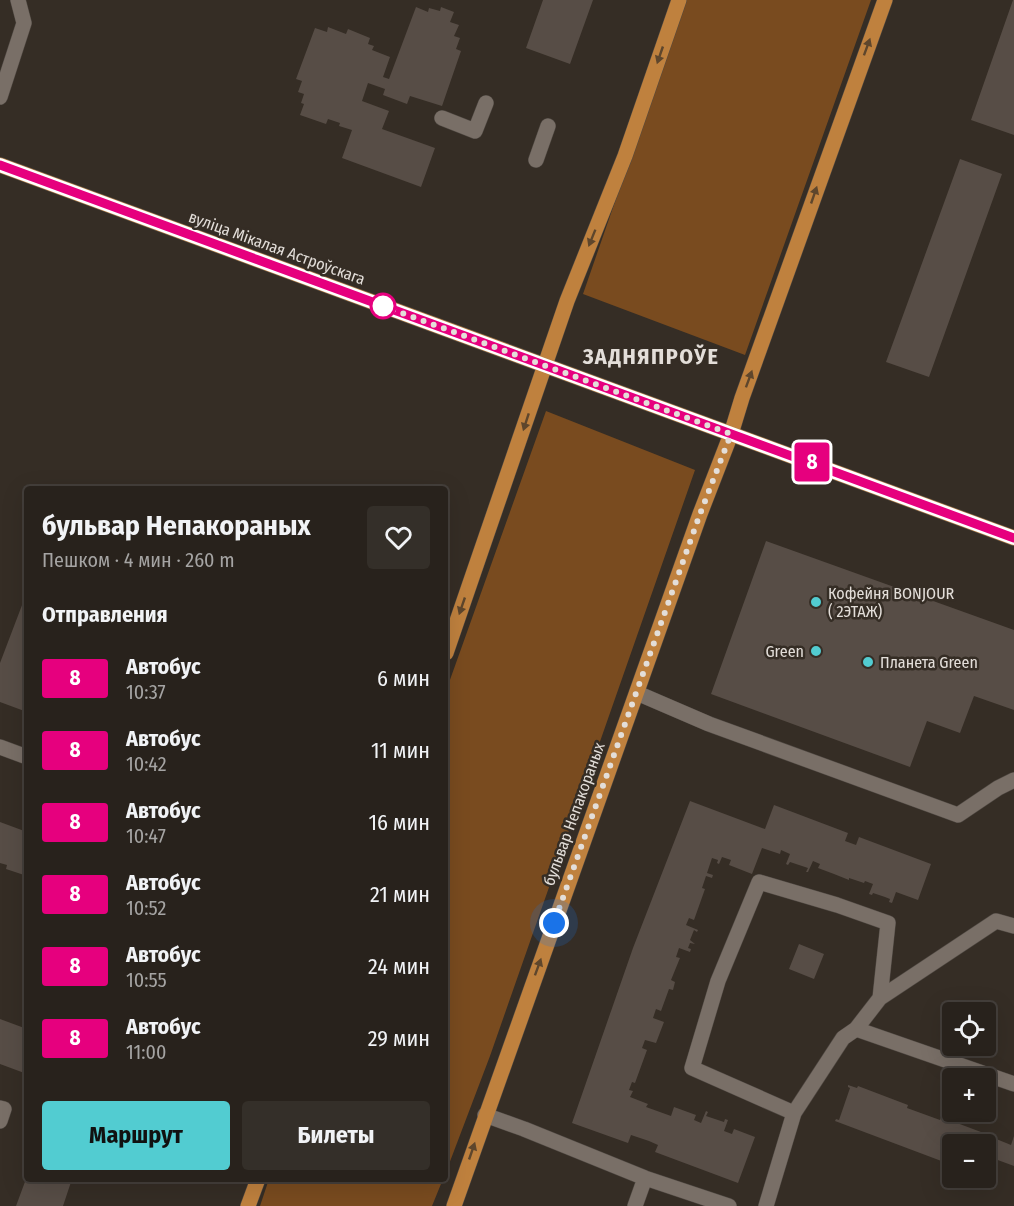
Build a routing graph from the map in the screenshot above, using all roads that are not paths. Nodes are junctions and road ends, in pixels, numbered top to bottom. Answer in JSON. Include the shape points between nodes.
{"nodes":[{"id":1,"x":18,"y":0,"type":"edge"},
{"id":2,"x":679,"y":0,"type":"edge"},
{"id":3,"x":885,"y":0,"type":"edge"},
{"id":4,"x":0,"y":97,"type":"edge"},
{"id":5,"x":486,"y":103,"type":"dead end"},
{"id":6,"x":442,"y":118,"type":"dead end"},
{"id":7,"x":548,"y":126,"type":"dead end"},
{"id":8,"x":536,"y":160,"type":"dead end"},
{"id":9,"x":0,"y":165,"type":"edge"},
{"id":10,"x":545,"y":364,"type":"junction"},
{"id":11,"x":731,"y":434,"type":"junction"},
{"id":12,"x":1014,"y":538,"type":"edge"},
{"id":13,"x":448,"y":647,"type":"edge"},
{"id":14,"x":637,"y":693,"type":"junction"},
{"id":15,"x":0,"y":747,"type":"edge"},
{"id":16,"x":24,"y":756,"type":"edge"},
{"id":17,"x":1014,"y":780,"type":"edge"},
{"id":18,"x":1014,"y":926,"type":"edge"},
{"id":19,"x":880,"y":998,"type":"junction"},
{"id":20,"x":856,"y":1029,"type":"junction"},
{"id":21,"x":1014,"y":1084,"type":"edge"},
{"id":22,"x":0,"y":1108,"type":"edge"},
{"id":23,"x":794,"y":1113,"type":"junction"},
{"id":24,"x":485,"y":1114,"type":"junction"},
{"id":25,"x":0,"y":1121,"type":"edge"},
{"id":26,"x":645,"y":1178,"type":"junction"},
{"id":27,"x":257,"y":1182,"type":"edge"},
{"id":28,"x":248,"y":1206,"type":"edge"},
{"id":29,"x":454,"y":1206,"type":"edge"},
{"id":30,"x":635,"y":1206,"type":"edge"},
{"id":31,"x":729,"y":1206,"type":"edge"},
{"id":32,"x":766,"y":1206,"type":"edge"}],
"edges":[{"from":1,"to":4,"type":"lane","via":[[24,23]]},
{"from":2,"to":10,"type":"main road","one_way":true,"via":[[626,156]]},
{"from":11,"to":3,"type":"main road","name":"бульвар Непакораных","one_way":true},
{"from":5,"to":6,"type":"lane","via":[[475,131]]},
{"from":7,"to":8,"type":"lane"},
{"from":9,"to":10,"type":"main road","name":"вуліца Мікалая Астроўскага"},
{"from":10,"to":11,"type":"main road","name":"вуліца Мікалая Астроўскага"},
{"from":10,"to":13,"type":"main road","one_way":true},
{"from":11,"to":12,"type":"main road","name":"вуліца Мікалая Астроўскага"},
{"from":11,"to":14,"type":"main road","name":"бульвар Непакораных"},
{"from":14,"to":17,"type":"lane","via":[[709,724],[958,815]]},
{"from":24,"to":14,"type":"main road","name":"бульвар Непакораных","one_way":true},
{"from":15,"to":16,"type":"lane"},
{"from":18,"to":19,"type":"lane","via":[[996,921]]},
{"from":19,"to":20,"type":"lane"},
{"from":19,"to":23,"type":"lane","via":[[888,923],[759,882],[718,981],[692,1068]]},
{"from":20,"to":21,"type":"lane"},
{"from":20,"to":23,"type":"lane","via":[[843,1038]]},
{"from":22,"to":25,"type":"lane","via":[[4,1109]]},
{"from":23,"to":32,"type":"lane"},
{"from":24,"to":26,"type":"lane"},
{"from":29,"to":24,"type":"main road","name":"бульвар Непакораных","one_way":true},
{"from":26,"to":30,"type":"lane"},
{"from":26,"to":31,"type":"lane"},
{"from":27,"to":28,"type":"main road"}]}
